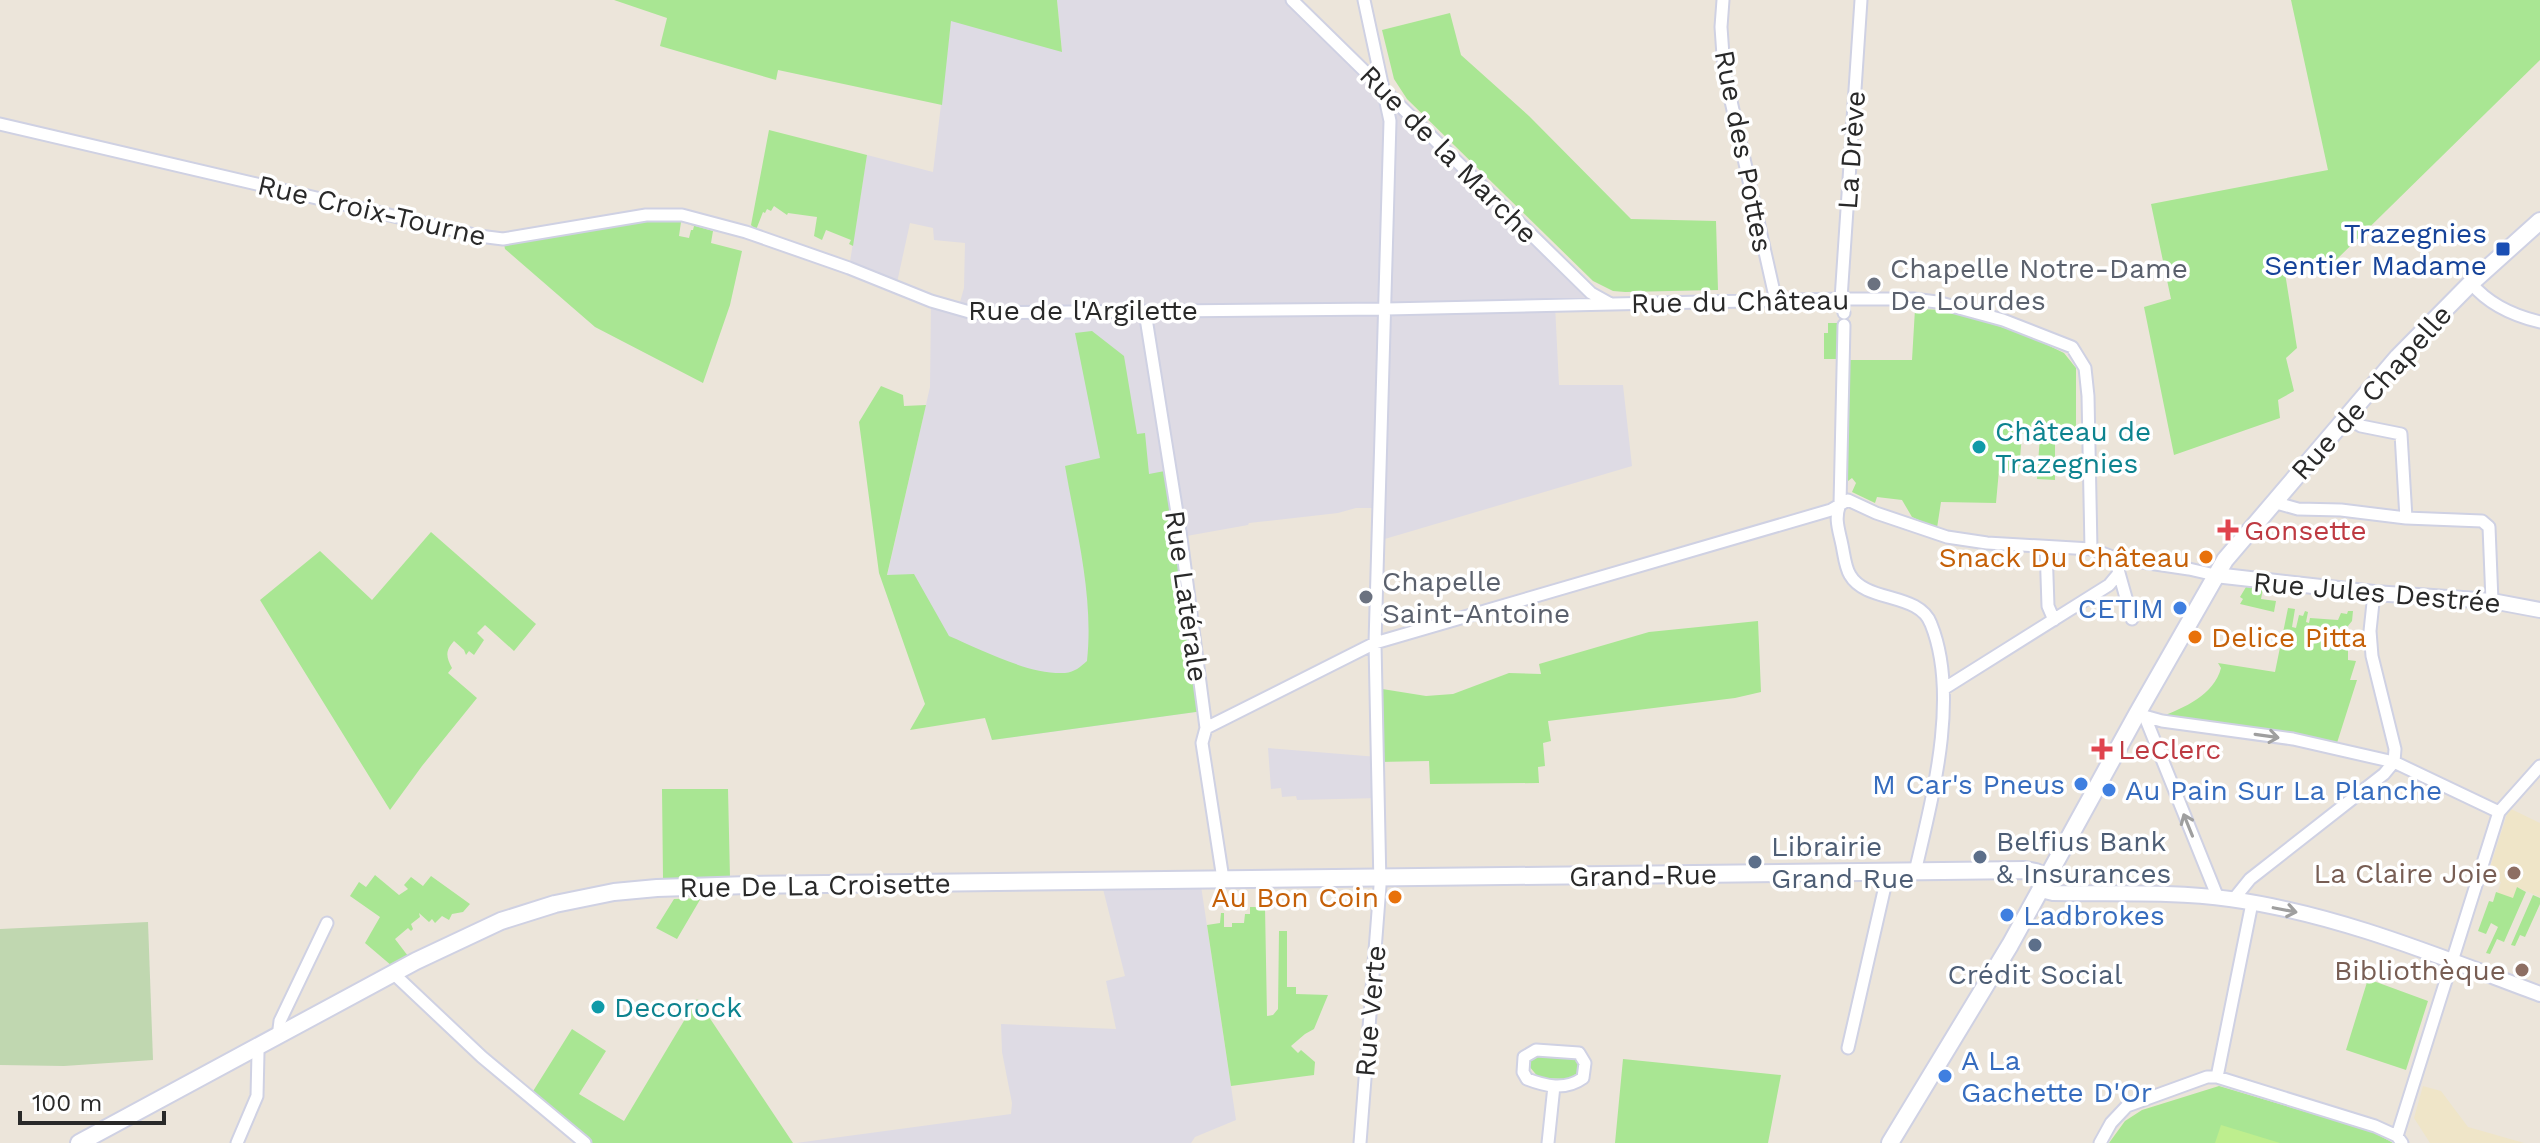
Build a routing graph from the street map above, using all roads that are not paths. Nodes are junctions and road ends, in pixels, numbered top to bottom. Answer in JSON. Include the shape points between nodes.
{"nodes":[{"id":1,"x":1292,"y":0,"type":"edge"},
{"id":2,"x":1364,"y":0,"type":"edge"},
{"id":3,"x":1723,"y":0,"type":"edge"},
{"id":4,"x":1861,"y":0,"type":"edge"},
{"id":5,"x":1385,"y":92,"type":"junction"},
{"id":6,"x":0,"y":124,"type":"edge"},
{"id":7,"x":2540,"y":221,"type":"edge"},
{"id":8,"x":746,"y":232,"type":"joint"},
{"id":9,"x":2471,"y":283,"type":"junction"},
{"id":10,"x":1841,"y":299,"type":"junction"},
{"id":11,"x":1776,"y":301,"type":"junction"},
{"id":12,"x":1610,"y":304,"type":"junction"},
{"id":13,"x":1386,"y":309,"type":"junction"},
{"id":14,"x":1145,"y":312,"type":"junction"},
{"id":15,"x":2540,"y":322,"type":"edge"},
{"id":16,"x":2346,"y":417,"type":"junction"},
{"id":17,"x":2273,"y":502,"type":"junction"},
{"id":18,"x":1840,"y":504,"type":"junction"},
{"id":19,"x":2406,"y":518,"type":"junction"},
{"id":20,"x":2046,"y":547,"type":"junction"},
{"id":21,"x":2091,"y":549,"type":"junction"},
{"id":22,"x":2115,"y":558,"type":"junction"},
{"id":23,"x":2119,"y":573,"type":"junction"},
{"id":24,"x":2215,"y":575,"type":"junction"},
{"id":25,"x":2374,"y":593,"type":"junction"},
{"id":26,"x":2492,"y":601,"type":"junction"},
{"id":27,"x":2540,"y":610,"type":"edge"},
{"id":28,"x":2132,"y":619,"type":"dead end"},
{"id":29,"x":2054,"y":620,"type":"junction"},
{"id":30,"x":1375,"y":643,"type":"junction"},
{"id":31,"x":1945,"y":688,"type":"junction"},
{"id":32,"x":2141,"y":715,"type":"junction"},
{"id":33,"x":1206,"y":728,"type":"junction"},
{"id":34,"x":2394,"y":762,"type":"junction"},
{"id":35,"x":2540,"y":766,"type":"edge"},
{"id":36,"x":2499,"y":812,"type":"junction"},
{"id":37,"x":1915,"y":872,"type":"junction"},
{"id":38,"x":1888,"y":873,"type":"junction"},
{"id":39,"x":1223,"y":879,"type":"junction"},
{"id":40,"x":1380,"y":879,"type":"junction"},
{"id":41,"x":2044,"y":884,"type":"junction"},
{"id":42,"x":2218,"y":898,"type":"junction"},
{"id":43,"x":2233,"y":900,"type":"junction"},
{"id":44,"x":2252,"y":903,"type":"junction"},
{"id":45,"x":327,"y":923,"type":"dead end"},
{"id":46,"x":2451,"y":961,"type":"junction"},
{"id":47,"x":394,"y":974,"type":"junction"},
{"id":48,"x":2540,"y":994,"type":"edge"},
{"id":49,"x":281,"y":1034,"type":"junction"},
{"id":50,"x":255,"y":1048,"type":"junction"},
{"id":51,"x":1848,"y":1048,"type":"dead end"},
{"id":52,"x":2217,"y":1077,"type":"junction"},
{"id":53,"x":1554,"y":1086,"type":"junction"},
{"id":54,"x":2399,"y":1140,"type":"edge"},
{"id":55,"x":79,"y":1143,"type":"edge"},
{"id":56,"x":237,"y":1143,"type":"edge"},
{"id":57,"x":585,"y":1143,"type":"edge"},
{"id":58,"x":1360,"y":1143,"type":"edge"},
{"id":59,"x":1548,"y":1143,"type":"edge"},
{"id":60,"x":1890,"y":1143,"type":"edge"},
{"id":61,"x":2100,"y":1143,"type":"edge"}],
"edges":[{"from":1,"to":5,"type":"street","name":"Rue de la Marche"},
{"from":2,"to":5,"type":"street","name":"Rue Verte"},
{"from":3,"to":11,"type":"street","name":"Rue des Pottes","via":[[1724,70]]},
{"from":4,"to":10,"type":"street","name":"La Drève"},
{"from":5,"to":12,"type":"street","name":"Rue de la Marche","via":[[1591,293]]},
{"from":5,"to":13,"type":"street","name":"Rue Verte","via":[[1390,121]]},
{"from":6,"to":8,"type":"street","name":"Rue Croix-Tourne","via":[[479,236],[503,239],[646,215],[708,220]]},
{"from":7,"to":9,"type":"main road","name":"Rue de Chapelle"},
{"from":8,"to":14,"type":"street","name":"Rue de l'Argilette","via":[[958,310]]},
{"from":9,"to":15,"type":"street","via":[[2499,306]]},
{"from":9,"to":16,"type":"main road","name":"Rue de Chapelle"},
{"from":10,"to":11,"type":"street","name":"Rue du Château"},
{"from":10,"to":18,"type":"street","name":"La Drève"},
{"from":10,"to":21,"type":"street","name":"Rue du Château","via":[[1937,302],[1989,315],[2072,347],[2085,368],[2088,396]]},
{"from":11,"to":12,"type":"street","name":"Rue du Château"},
{"from":12,"to":13,"type":"street","name":"Rue du Château"},
{"from":13,"to":14,"type":"street","name":"Rue de l'Argilette"},
{"from":13,"to":30,"type":"street","name":"Rue Verte"},
{"from":14,"to":33,"type":"street","name":"Rue Latérale"},
{"from":16,"to":17,"type":"main road","name":"Rue de Chapelle"},
{"from":16,"to":19,"type":"street","via":[[2361,426],[2401,434]]},
{"from":17,"to":19,"type":"street"},
{"from":17,"to":24,"type":"main road","name":"Rue de Chapelle"},
{"from":18,"to":20,"type":"street","via":[[1848,500],[1947,537]]},
{"from":18,"to":30,"type":"street"},
{"from":18,"to":31,"type":"street","name":"La Drève","via":[[1835,516],[1849,574],[1859,586],[1927,616]]},
{"from":19,"to":26,"type":"street","via":[[2482,521],[2489,527]]},
{"from":20,"to":21,"type":"street"},
{"from":20,"to":29,"type":"street","via":[[2048,606]]},
{"from":21,"to":22,"type":"street"},
{"from":22,"to":23,"type":"street"},
{"from":22,"to":24,"type":"street"},
{"from":23,"to":28,"type":"street"},
{"from":23,"to":29,"type":"street"},
{"from":24,"to":25,"type":"street","name":"Rue Jules Destrée"},
{"from":24,"to":32,"type":"main road","name":"Rue de Chapelle"},
{"from":25,"to":26,"type":"street","name":"Rue Jules Destrée"},
{"from":25,"to":34,"type":"street","via":[[2372,656]]},
{"from":26,"to":27,"type":"street","name":"Rue Jules Destrée"},
{"from":29,"to":31,"type":"street"},
{"from":30,"to":33,"type":"street"},
{"from":30,"to":40,"type":"street","name":"Rue Verte"},
{"from":31,"to":37,"type":"street","name":"La Drève","via":[[1941,744]]},
{"from":32,"to":34,"type":"street","one_way":true,"via":[[2293,739]]},
{"from":32,"to":41,"type":"main road","name":"Rue de Chapelle"},
{"from":42,"to":32,"type":"street","one_way":true},
{"from":33,"to":39,"type":"street","name":"Rue Latérale","via":[[1202,743]]},
{"from":34,"to":36,"type":"street"},
{"from":34,"to":43,"type":"street","via":[[2250,879]]},
{"from":35,"to":36,"type":"street"},
{"from":36,"to":46,"type":"street"},
{"from":37,"to":38,"type":"main road","name":"Grand-Rue"},
{"from":37,"to":41,"type":"main road","name":"Grand-Rue","via":[[2025,870]]},
{"from":38,"to":40,"type":"main road","name":"Grand-Rue"},
{"from":38,"to":51,"type":"street"},
{"from":39,"to":40,"type":"main road","name":"Rue De La Croisette"},
{"from":39,"to":47,"type":"main road","name":"Rue De La Croisette","via":[[640,889],[519,915],[465,936]]},
{"from":40,"to":58,"type":"street","name":"Rue Verte"},
{"from":41,"to":42,"type":"street","via":[[2062,893]]},
{"from":41,"to":60,"type":"main road","name":"Rue de Chapelle"},
{"from":42,"to":43,"type":"street"},
{"from":43,"to":44,"type":"street"},
{"from":44,"to":46,"type":"street","one_way":true,"via":[[2317,916]]},
{"from":44,"to":52,"type":"street"},
{"from":45,"to":49,"type":"street","via":[[280,1021]]},
{"from":46,"to":48,"type":"street"},
{"from":46,"to":54,"type":"street"},
{"from":47,"to":49,"type":"main road","name":"Rue De La Croisette"},
{"from":47,"to":57,"type":"street"},
{"from":49,"to":50,"type":"main road","name":"Rue De La Croisette"},
{"from":50,"to":55,"type":"main road","name":"Rue De La Croisette"},
{"from":50,"to":56,"type":"street","via":[[257,1096]]},
{"from":52,"to":54,"type":"street","via":[[2375,1126]]},
{"from":52,"to":61,"type":"street","via":[[2127,1106]]},
{"from":53,"to":53,"type":"street","via":[[1527,1079],[1524,1057],[1536,1050],[1579,1053],[1585,1063],[1583,1078]]},
{"from":53,"to":59,"type":"street"}]}
